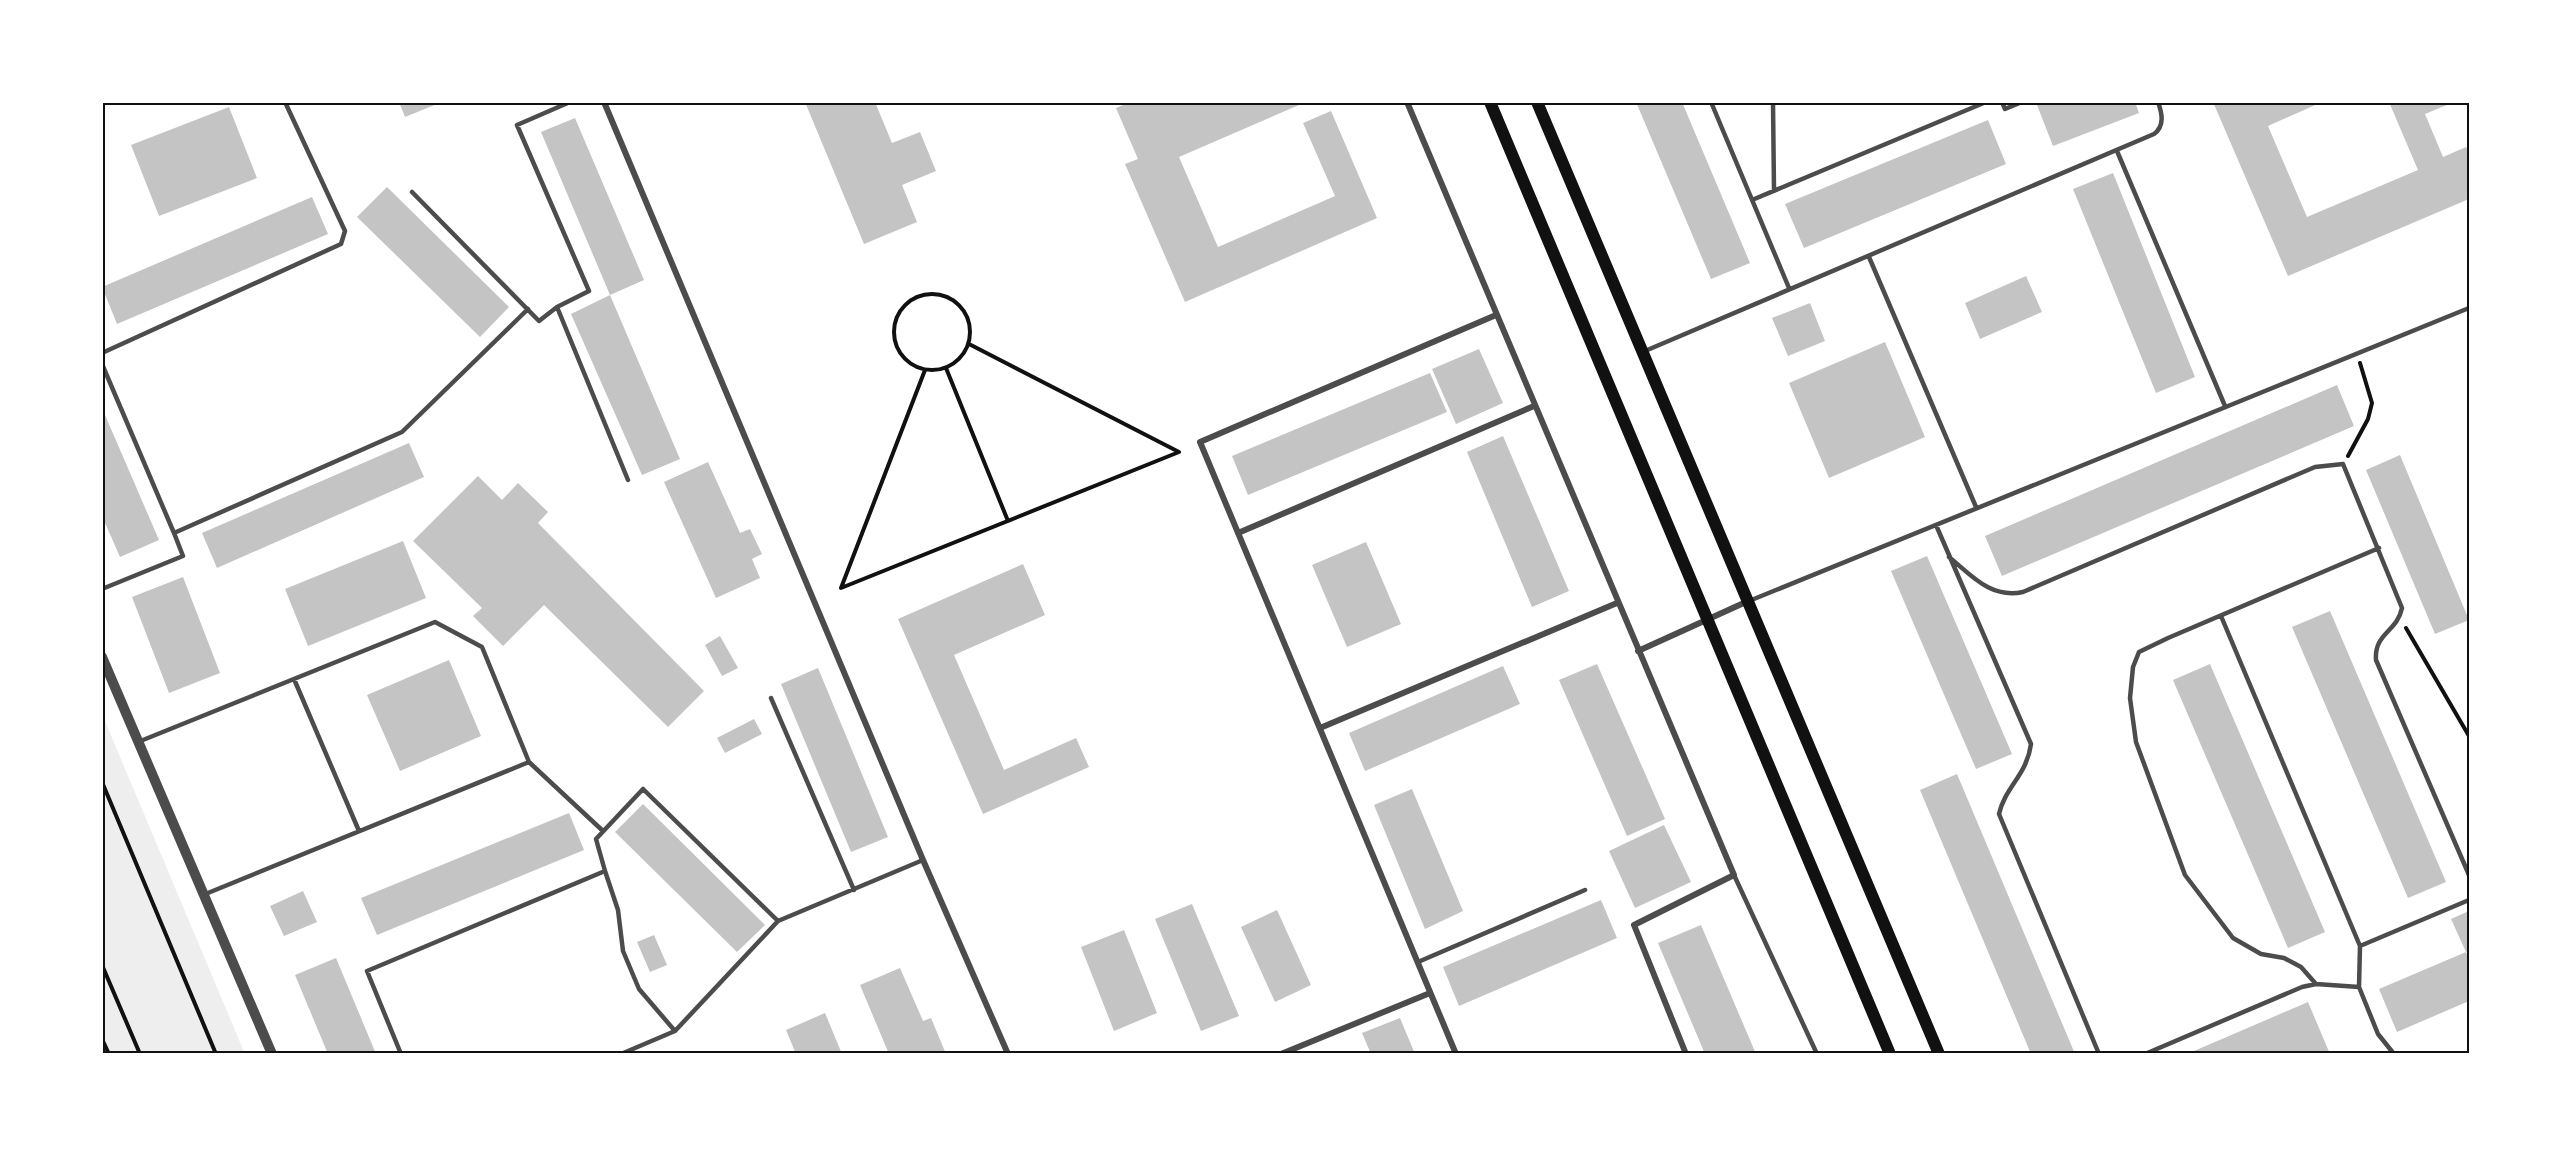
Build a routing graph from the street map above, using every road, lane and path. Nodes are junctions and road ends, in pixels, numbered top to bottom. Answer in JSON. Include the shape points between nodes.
{"nodes":[{"id":1,"x":285,"y":102,"type":"edge"},
{"id":2,"x":570,"y":102,"type":"edge"},
{"id":3,"x":604,"y":102,"type":"edge"},
{"id":4,"x":1407,"y":102,"type":"edge"},
{"id":5,"x":1490,"y":102,"type":"edge"},
{"id":6,"x":1537,"y":102,"type":"edge"},
{"id":7,"x":1711,"y":102,"type":"edge"},
{"id":8,"x":1773,"y":102,"type":"edge"},
{"id":9,"x":1986,"y":102,"type":"edge"},
{"id":10,"x":2002,"y":102,"type":"edge"},
{"id":11,"x":2022,"y":102,"type":"edge"},
{"id":12,"x":2158,"y":102,"type":"edge"},
{"id":13,"x":2117,"y":151,"type":"junction"},
{"id":14,"x":1774,"y":191,"type":"junction"},
{"id":15,"x":412,"y":192,"type":"dead end"},
{"id":16,"x":1752,"y":200,"type":"junction"},
{"id":17,"x":1869,"y":257,"type":"junction"},
{"id":18,"x":1789,"y":288,"type":"junction"},
{"id":19,"x":557,"y":307,"type":"junction"},
{"id":20,"x":2469,"y":308,"type":"edge"},
{"id":21,"x":528,"y":309,"type":"junction"},
{"id":22,"x":1496,"y":315,"type":"junction"},
{"id":23,"x":969,"y":344,"type":"junction"},
{"id":24,"x":1642,"y":352,"type":"junction"},
{"id":25,"x":102,"y":353,"type":"edge"},
{"id":26,"x":2357,"y":353,"type":"junction"},
{"id":27,"x":102,"y":364,"type":"edge"},
{"id":28,"x":946,"y":368,"type":"junction"},
{"id":29,"x":925,"y":370,"type":"junction"},
{"id":30,"x":1534,"y":406,"type":"junction"},
{"id":31,"x":2225,"y":406,"type":"junction"},
{"id":32,"x":2343,"y":464,"type":"junction"},
{"id":33,"x":628,"y":480,"type":"dead end"},
{"id":34,"x":1976,"y":507,"type":"junction"},
{"id":35,"x":1008,"y":520,"type":"junction"},
{"id":36,"x":1935,"y":525,"type":"junction"},
{"id":37,"x":174,"y":533,"type":"junction"},
{"id":38,"x":1238,"y":533,"type":"junction"},
{"id":39,"x":2379,"y":548,"type":"junction"},
{"id":40,"x":1949,"y":557,"type":"junction"},
{"id":41,"x":102,"y":590,"type":"edge"},
{"id":42,"x":1746,"y":602,"type":"junction"},
{"id":43,"x":1617,"y":603,"type":"junction"},
{"id":44,"x":2221,"y":616,"type":"junction"},
{"id":45,"x":1708,"y":618,"type":"junction"},
{"id":46,"x":2400,"y":618,"type":"junction"},
{"id":47,"x":1638,"y":651,"type":"junction"},
{"id":48,"x":102,"y":657,"type":"edge"},
{"id":49,"x":294,"y":679,"type":"junction"},
{"id":50,"x":771,"y":698,"type":"dead end"},
{"id":51,"x":1320,"y":728,"type":"junction"},
{"id":52,"x":2469,"y":736,"type":"edge"},
{"id":53,"x":138,"y":742,"type":"junction"},
{"id":54,"x":529,"y":762,"type":"junction"},
{"id":55,"x":102,"y":783,"type":"edge"},
{"id":56,"x":103,"y":788,"type":"edge"},
{"id":57,"x":359,"y":831,"type":"junction"},
{"id":58,"x":603,"y":831,"type":"junction"},
{"id":59,"x":922,"y":860,"type":"junction"},
{"id":60,"x":605,"y":871,"type":"junction"},
{"id":61,"x":1734,"y":875,"type":"junction"},
{"id":62,"x":2469,"y":875,"type":"edge"},
{"id":63,"x":854,"y":890,"type":"junction"},
{"id":64,"x":1585,"y":890,"type":"dead end"},
{"id":65,"x":203,"y":895,"type":"junction"},
{"id":66,"x":2469,"y":900,"type":"edge"},
{"id":67,"x":778,"y":921,"type":"junction"},
{"id":68,"x":2360,"y":946,"type":"junction"},
{"id":69,"x":1418,"y":962,"type":"junction"},
{"id":70,"x":102,"y":965,"type":"edge"},
{"id":71,"x":2316,"y":984,"type":"junction"},
{"id":72,"x":2359,"y":987,"type":"junction"},
{"id":73,"x":1430,"y":993,"type":"junction"},
{"id":74,"x":675,"y":1031,"type":"junction"},
{"id":75,"x":102,"y":1039,"type":"edge"},
{"id":76,"x":109,"y":1054,"type":"edge"},
{"id":77,"x":140,"y":1054,"type":"edge"},
{"id":78,"x":216,"y":1054,"type":"edge"},
{"id":79,"x":272,"y":1054,"type":"edge"},
{"id":80,"x":401,"y":1054,"type":"edge"},
{"id":81,"x":621,"y":1054,"type":"edge"},
{"id":82,"x":1008,"y":1054,"type":"edge"},
{"id":83,"x":1281,"y":1054,"type":"edge"},
{"id":84,"x":1456,"y":1054,"type":"edge"},
{"id":85,"x":1686,"y":1054,"type":"edge"},
{"id":86,"x":1817,"y":1054,"type":"edge"},
{"id":87,"x":1890,"y":1054,"type":"edge"},
{"id":88,"x":1939,"y":1054,"type":"edge"},
{"id":89,"x":2099,"y":1054,"type":"edge"},
{"id":90,"x":2145,"y":1054,"type":"edge"},
{"id":91,"x":2394,"y":1054,"type":"edge"}],
"edges":[{"from":1,"to":25,"type":"lane","via":[[345,231],[341,244]]},
{"from":2,"to":19,"type":"lane","via":[[517,125],[589,291]]},
{"from":3,"to":59,"type":"street"},
{"from":4,"to":22,"type":"street"},
{"from":5,"to":45,"type":"main road"},
{"from":6,"to":24,"type":"main road"},
{"from":7,"to":16,"type":"lane"},
{"from":8,"to":14,"type":"lane"},
{"from":9,"to":14,"type":"lane"},
{"from":10,"to":11,"type":"lane","via":[[2005,109]]},
{"from":12,"to":13,"type":"lane","via":[[2162,116],[2158,132]]},
{"from":13,"to":17,"type":"lane"},
{"from":13,"to":31,"type":"lane"},
{"from":14,"to":16,"type":"lane"},
{"from":15,"to":21,"type":"lane"},
{"from":16,"to":18,"type":"lane"},
{"from":17,"to":18,"type":"lane"},
{"from":17,"to":34,"type":"lane"},
{"from":18,"to":24,"type":"lane"},
{"from":19,"to":21,"type":"lane","via":[[539,321]]},
{"from":19,"to":33,"type":"lane"},
{"from":20,"to":26,"type":"lane"},
{"from":21,"to":37,"type":"lane","via":[[402,432]]},
{"from":22,"to":30,"type":"street"},
{"from":22,"to":38,"type":"street","via":[[1200,442]]},
{"from":23,"to":28,"type":"path","via":[[964,354]]},
{"from":23,"to":29,"type":"path","via":[[968,318],[956,302],[939,294],[913,298],[896,318],[896,345],[912,365]]},
{"from":23,"to":35,"type":"path","via":[[1179,452]]},
{"from":24,"to":42,"type":"main road"},
{"from":26,"to":31,"type":"lane"},
{"from":26,"to":32,"type":"path","via":[[2373,403]]},
{"from":27,"to":37,"type":"lane"},
{"from":28,"to":29,"type":"path"},
{"from":28,"to":35,"type":"path"},
{"from":29,"to":35,"type":"path","via":[[841,588]]},
{"from":30,"to":38,"type":"street"},
{"from":30,"to":43,"type":"street"},
{"from":31,"to":34,"type":"lane"},
{"from":32,"to":39,"type":"lane"},
{"from":32,"to":40,"type":"lane","via":[[2315,467],[2023,592],[2010,595],[1990,590]]},
{"from":34,"to":36,"type":"lane"},
{"from":36,"to":40,"type":"lane"},
{"from":36,"to":42,"type":"lane"},
{"from":37,"to":41,"type":"lane","via":[[183,556]]},
{"from":38,"to":51,"type":"street"},
{"from":39,"to":44,"type":"lane"},
{"from":39,"to":46,"type":"lane","via":[[2402,608]]},
{"from":40,"to":89,"type":"lane","via":[[2031,744],[2025,769],[2001,803],[1999,814]]},
{"from":42,"to":45,"type":"street"},
{"from":42,"to":88,"type":"main road"},
{"from":43,"to":47,"type":"street"},
{"from":43,"to":51,"type":"street"},
{"from":44,"to":68,"type":"lane"},
{"from":44,"to":71,"type":"lane","via":[[2139,652],[2133,667],[2130,698],[2136,742],[2185,875],[2233,938],[2261,954],[2284,958]]},
{"from":45,"to":47,"type":"street"},
{"from":45,"to":87,"type":"main road"},
{"from":46,"to":52,"type":"path"},
{"from":46,"to":62,"type":"lane","via":[[2378,642],[2376,660]]},
{"from":47,"to":61,"type":"street"},
{"from":48,"to":53,"type":"street"},
{"from":49,"to":53,"type":"lane"},
{"from":49,"to":54,"type":"lane","via":[[435,622],[482,647]]},
{"from":49,"to":57,"type":"lane"},
{"from":50,"to":63,"type":"lane"},
{"from":51,"to":69,"type":"street"},
{"from":53,"to":65,"type":"street"},
{"from":54,"to":57,"type":"lane"},
{"from":54,"to":58,"type":"lane"},
{"from":55,"to":56,"type":"path"},
{"from":56,"to":78,"type":"path"},
{"from":57,"to":65,"type":"lane"},
{"from":58,"to":60,"type":"lane","via":[[596,839]]},
{"from":58,"to":67,"type":"lane","via":[[643,789]]},
{"from":59,"to":63,"type":"lane"},
{"from":59,"to":82,"type":"street"},
{"from":60,"to":74,"type":"lane","via":[[618,910],[623,951],[639,988]]},
{"from":60,"to":80,"type":"lane","via":[[367,971]]},
{"from":61,"to":85,"type":"street","via":[[1634,925]]},
{"from":61,"to":86,"type":"lane"},
{"from":63,"to":67,"type":"lane"},
{"from":64,"to":69,"type":"lane"},
{"from":65,"to":79,"type":"street"},
{"from":66,"to":68,"type":"lane"},
{"from":67,"to":74,"type":"lane"},
{"from":68,"to":72,"type":"lane"},
{"from":69,"to":73,"type":"street"},
{"from":70,"to":77,"type":"path"},
{"from":71,"to":72,"type":"lane"},
{"from":71,"to":90,"type":"lane"},
{"from":72,"to":91,"type":"lane","via":[[2378,1034]]},
{"from":73,"to":83,"type":"street"},
{"from":73,"to":84,"type":"street"},
{"from":74,"to":81,"type":"lane"},
{"from":75,"to":76,"type":"path"}]}
